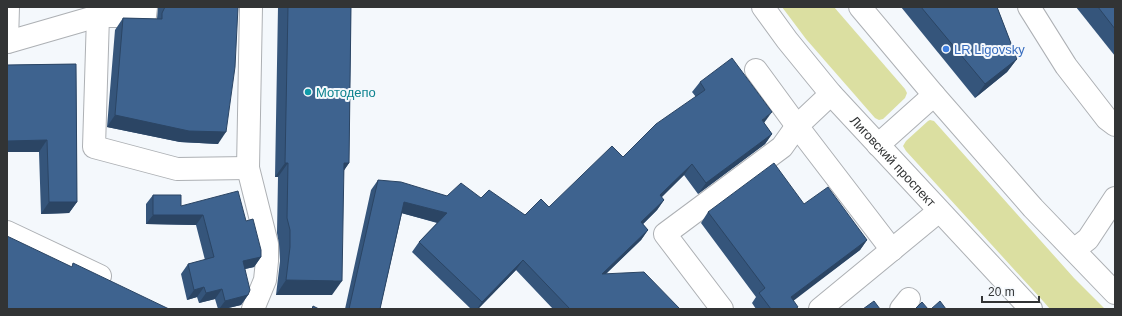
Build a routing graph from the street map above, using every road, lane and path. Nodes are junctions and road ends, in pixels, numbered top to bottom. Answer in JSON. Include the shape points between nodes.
{"nodes":[{"id":1,"x":8,"y":7,"type":"edge"},
{"id":2,"x":146,"y":7,"type":"edge"},
{"id":3,"x":251,"y":7,"type":"edge"},
{"id":4,"x":763,"y":7,"type":"edge"},
{"id":5,"x":860,"y":7,"type":"edge"},
{"id":6,"x":1029,"y":7,"type":"edge"},
{"id":7,"x":98,"y":16,"type":"junction"},
{"id":8,"x":7,"y":42,"type":"edge"},
{"id":9,"x":756,"y":70,"type":"dead end"},
{"id":10,"x":831,"y":94,"type":"junction"},
{"id":11,"x":934,"y":95,"type":"junction"},
{"id":12,"x":1115,"y":125,"type":"edge"},
{"id":13,"x":797,"y":126,"type":"junction"},
{"id":14,"x":878,"y":144,"type":"junction"},
{"id":15,"x":248,"y":168,"type":"junction"},
{"id":16,"x":1115,"y":198,"type":"edge"},
{"id":17,"x":939,"y":211,"type":"junction"},
{"id":18,"x":7,"y":232,"type":"edge"},
{"id":19,"x":892,"y":250,"type":"junction"},
{"id":20,"x":1074,"y":250,"type":"junction"},
{"id":21,"x":119,"y":286,"type":"edge"},
{"id":22,"x":1115,"y":293,"type":"edge"},
{"id":23,"x":253,"y":309,"type":"edge"},
{"id":24,"x":722,"y":309,"type":"edge"},
{"id":25,"x":820,"y":309,"type":"edge"},
{"id":26,"x":1031,"y":309,"type":"edge"}],
"edges":[{"from":1,"to":8,"type":"main road"},
{"from":2,"to":7,"type":"main road","via":[[145,16]]},
{"from":3,"to":15,"type":"main road"},
{"from":4,"to":10,"type":"main road","name":"Лиговский проспект"},
{"from":5,"to":11,"type":"main road"},
{"from":6,"to":12,"type":"main road","via":[[1066,66],[1107,119]]},
{"from":7,"to":8,"type":"main road"},
{"from":7,"to":15,"type":"main road","via":[[94,147],[177,169]]},
{"from":9,"to":13,"type":"main road"},
{"from":10,"to":13,"type":"main road"},
{"from":10,"to":14,"type":"main road","name":"Лиговский проспект"},
{"from":11,"to":14,"type":"main road"},
{"from":11,"to":20,"type":"main road","via":[[1033,208]]},
{"from":13,"to":19,"type":"main road"},
{"from":13,"to":24,"type":"main road","via":[[782,147],[665,234]]},
{"from":14,"to":17,"type":"main road","name":"Лиговский проспект"},
{"from":15,"to":23,"type":"main road","via":[[267,244],[264,280]]},
{"from":16,"to":20,"type":"main road","via":[[1088,238]]},
{"from":17,"to":19,"type":"main road"},
{"from":17,"to":26,"type":"main road","name":"Лиговский проспект"},
{"from":18,"to":21,"type":"main road"},
{"from":19,"to":25,"type":"main road"},
{"from":20,"to":22,"type":"main road"}]}
